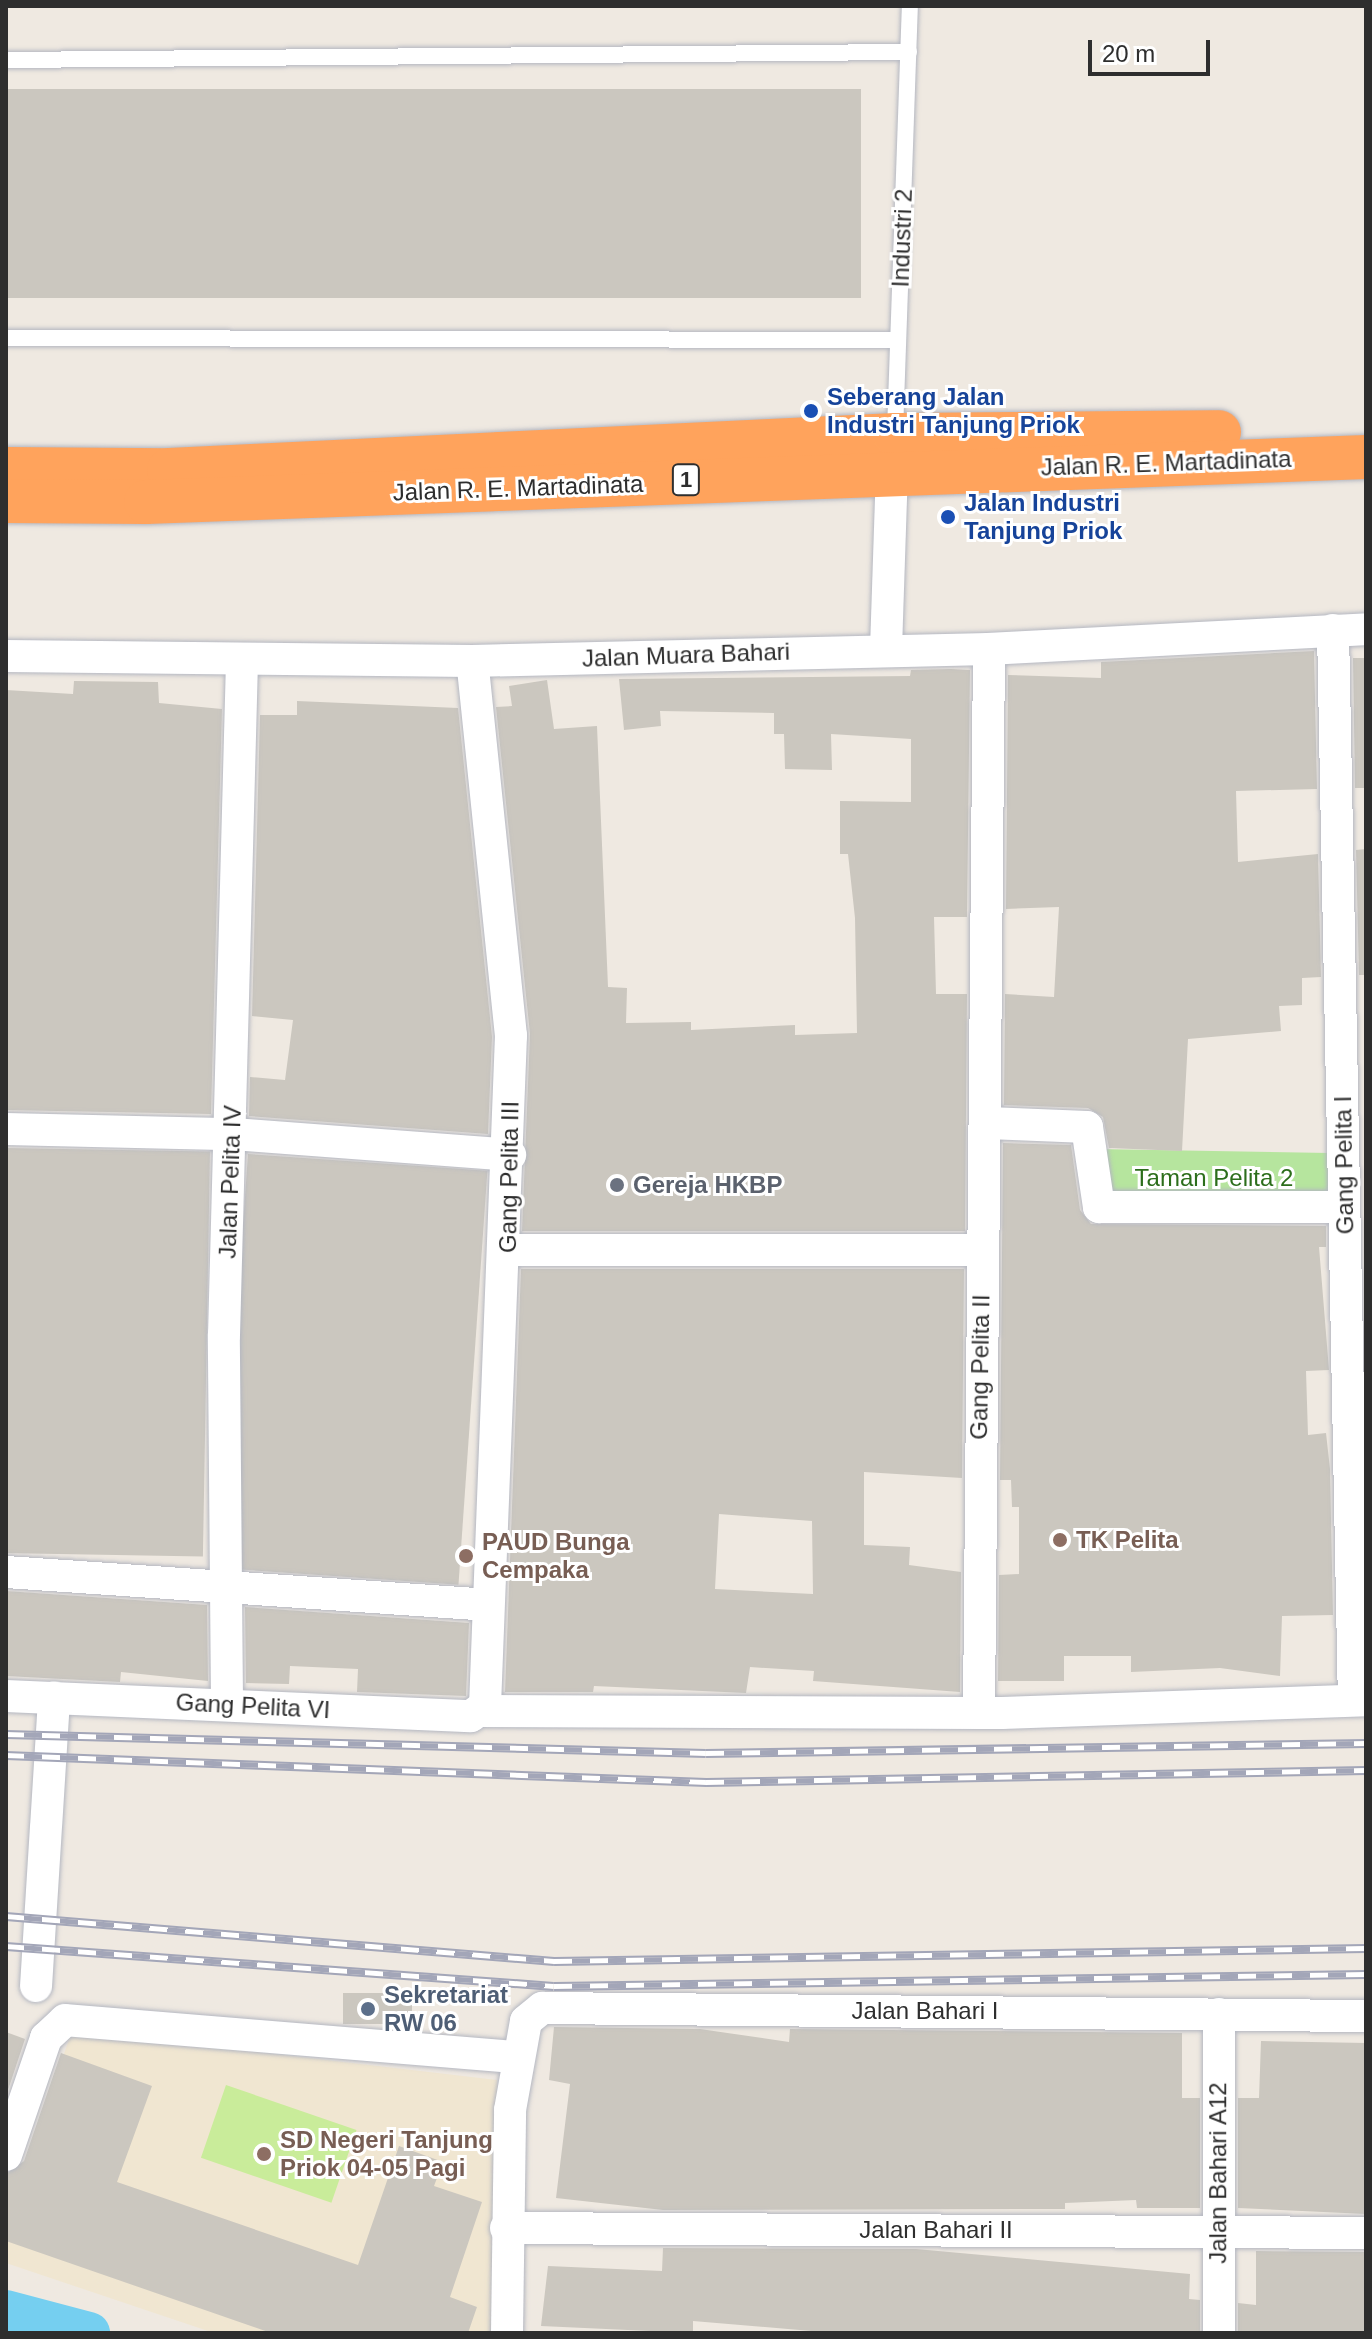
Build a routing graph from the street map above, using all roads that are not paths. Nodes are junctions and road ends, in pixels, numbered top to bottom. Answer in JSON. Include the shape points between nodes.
{"nodes":[{"id":1,"x":910,"y":6,"type":"edge"},
{"id":2,"x":909,"y":52,"type":"junction"},
{"id":3,"x":6,"y":60,"type":"edge"},
{"id":4,"x":6,"y":338,"type":"edge"},
{"id":5,"x":898,"y":340,"type":"junction"},
{"id":6,"x":1366,"y":429,"type":"edge"},
{"id":7,"x":893,"y":453,"type":"junction"},
{"id":8,"x":1366,"y":457,"type":"edge"},
{"id":9,"x":6,"y":469,"type":"edge"},
{"id":10,"x":6,"y":501,"type":"edge"},
{"id":11,"x":1366,"y":629,"type":"edge"},
{"id":12,"x":1333,"y":630,"type":"junction"},
{"id":13,"x":886,"y":649,"type":"junction"},
{"id":14,"x":989,"y":649,"type":"junction"},
{"id":15,"x":6,"y":656,"type":"edge"},
{"id":16,"x":472,"y":661,"type":"junction"},
{"id":17,"x":242,"y":662,"type":"junction"},
{"id":18,"x":988,"y":1123,"type":"junction"},
{"id":19,"x":6,"y":1129,"type":"edge"},
{"id":20,"x":233,"y":1134,"type":"junction"},
{"id":21,"x":510,"y":1155,"type":"junction"},
{"id":22,"x":1344,"y":1207,"type":"junction"},
{"id":23,"x":508,"y":1250,"type":"junction"},
{"id":24,"x":981,"y":1250,"type":"junction"},
{"id":25,"x":6,"y":1572,"type":"edge"},
{"id":26,"x":225,"y":1590,"type":"junction"},
{"id":27,"x":487,"y":1605,"type":"junction"},
{"id":28,"x":6,"y":1696,"type":"edge"},
{"id":29,"x":54,"y":1698,"type":"junction"},
{"id":30,"x":1360,"y":1700,"type":"edge"},
{"id":31,"x":227,"y":1702,"type":"junction"},
{"id":32,"x":484,"y":1703,"type":"junction"},
{"id":33,"x":979,"y":1710,"type":"junction"},
{"id":34,"x":21,"y":1985,"type":"edge"},
{"id":35,"x":1219,"y":2014,"type":"junction"},
{"id":36,"x":1366,"y":2016,"type":"edge"},
{"id":37,"x":53,"y":2026,"type":"junction"},
{"id":38,"x":516,"y":2057,"type":"junction"},
{"id":39,"x":6,"y":2155,"type":"edge"},
{"id":40,"x":506,"y":2228,"type":"junction"},
{"id":41,"x":1217,"y":2232,"type":"junction"},
{"id":42,"x":1366,"y":2233,"type":"edge"},
{"id":43,"x":507,"y":2333,"type":"edge"},
{"id":44,"x":1219,"y":2333,"type":"edge"}],
"edges":[{"from":1,"to":2,"type":"lane","name":"Industri 2"},
{"from":2,"to":3,"type":"lane"},
{"from":2,"to":5,"type":"lane","name":"Industri 2"},
{"from":4,"to":5,"type":"lane"},
{"from":5,"to":7,"type":"lane","name":"Industri 2"},
{"from":6,"to":7,"type":"highway","name":"Jalan R. E. Martadinata","number":"1"},
{"from":7,"to":8,"type":"highway","name":"Jalan R. E. Martadinata","number":"1"},
{"from":7,"to":9,"type":"highway","name":"Jalan R. E. Martadinata","number":"1"},
{"from":7,"to":10,"type":"highway","name":"Jalan R. E. Martadinata","number":"1","via":[[146,502]]},
{"from":7,"to":13,"type":"street"},
{"from":11,"to":12,"type":"street","name":"Jalan Muara Bahari"},
{"from":12,"to":14,"type":"street","name":"Jalan Muara Bahari"},
{"from":12,"to":22,"type":"street","name":"Gang Pelita I"},
{"from":13,"to":14,"type":"street","name":"Jalan Muara Bahari"},
{"from":13,"to":16,"type":"street","name":"Jalan Muara Bahari"},
{"from":14,"to":18,"type":"street","name":"Gang Pelita II"},
{"from":15,"to":17,"type":"street","name":"Jalan Muara Bahari"},
{"from":16,"to":17,"type":"street","name":"Jalan Muara Bahari"},
{"from":16,"to":21,"type":"street","name":"Gang Pelita III","via":[[497,845],[511,1036]]},
{"from":17,"to":20,"type":"street","name":"Jalan Pelita IV"},
{"from":18,"to":22,"type":"street","via":[[1087,1127],[1099,1207]]},
{"from":18,"to":24,"type":"street","name":"Gang Pelita II"},
{"from":19,"to":20,"type":"street"},
{"from":20,"to":21,"type":"street"},
{"from":20,"to":26,"type":"street","name":"Jalan Pelita IV"},
{"from":21,"to":23,"type":"street","name":"Gang Pelita III"},
{"from":22,"to":30,"type":"street","name":"Gang Pelita I"},
{"from":23,"to":24,"type":"street"},
{"from":23,"to":27,"type":"street","name":"Gang Pelita III"},
{"from":24,"to":33,"type":"street","name":"Gang Pelita II"},
{"from":25,"to":26,"type":"street"},
{"from":26,"to":27,"type":"street"},
{"from":26,"to":31,"type":"street","name":"Jalan Pelita IV"},
{"from":27,"to":32,"type":"street","name":"Gang Pelita III"},
{"from":28,"to":29,"type":"street","name":"Gang Pelita VI"},
{"from":29,"to":31,"type":"street","name":"Gang Pelita VI"},
{"from":29,"to":34,"type":"street"},
{"from":30,"to":33,"type":"street"},
{"from":31,"to":32,"type":"street","name":"Gang Pelita VI"},
{"from":32,"to":33,"type":"street","name":"Gang Pelita VI"},
{"from":34,"to":37,"type":"street","via":[[46,1993]]},
{"from":35,"to":36,"type":"street","name":"Jalan Bahari I"},
{"from":35,"to":38,"type":"street","name":"Jalan Bahari I","via":[[542,2008],[526,2021]]},
{"from":35,"to":41,"type":"street","name":"Jalan Bahari A12"},
{"from":37,"to":38,"type":"street","via":[[110,2022]]},
{"from":37,"to":39,"type":"street"},
{"from":38,"to":40,"type":"street","name":"Jalan Bahari I"},
{"from":40,"to":41,"type":"street","name":"Jalan Bahari II"},
{"from":40,"to":43,"type":"street","name":"Jalan Bahari I"},
{"from":41,"to":42,"type":"street","name":"Jalan Bahari II"},
{"from":41,"to":44,"type":"street","name":"Jalan Bahari A12"}]}
